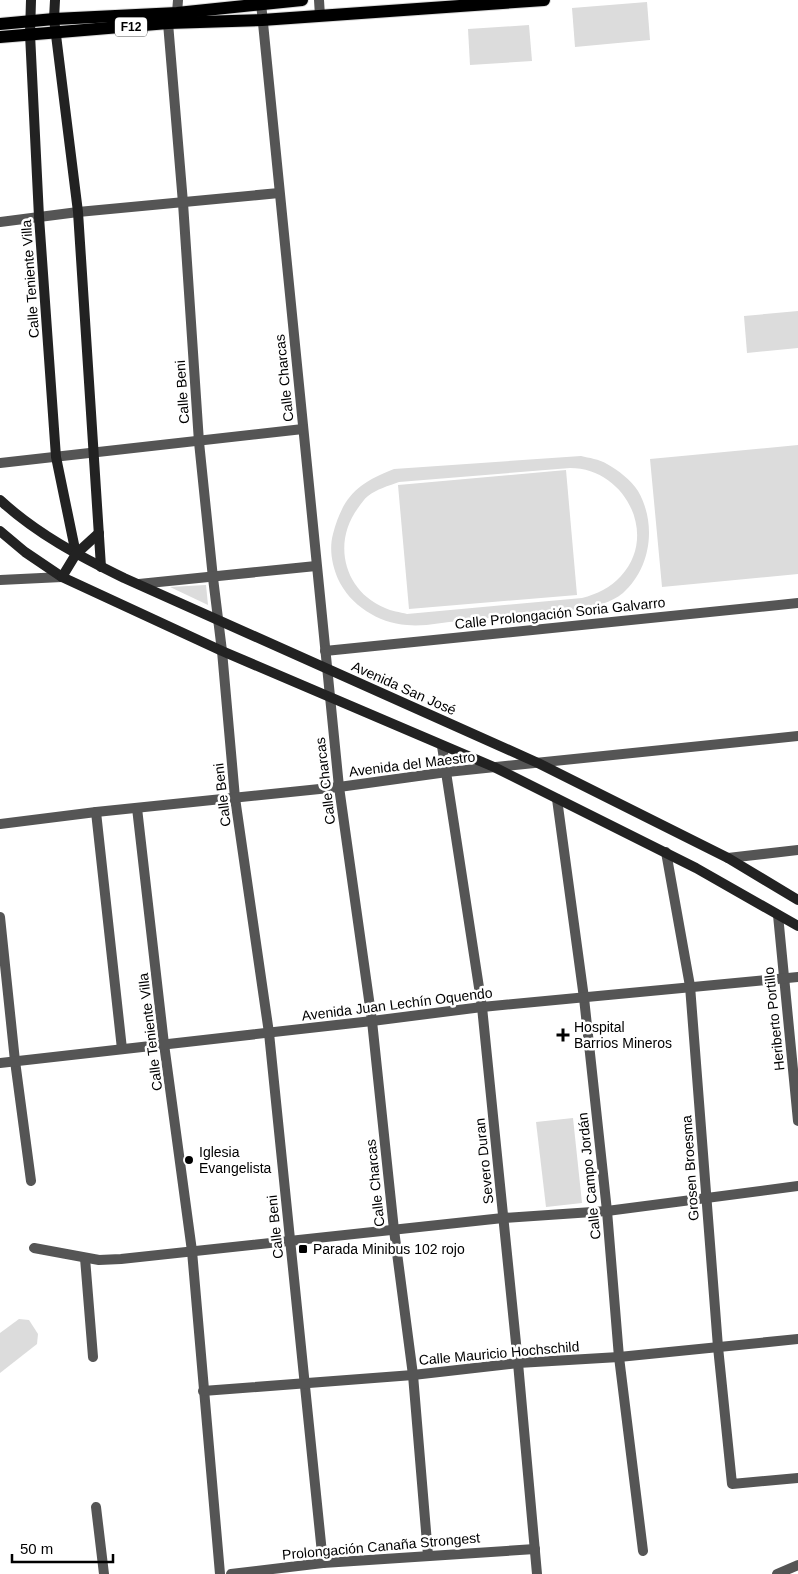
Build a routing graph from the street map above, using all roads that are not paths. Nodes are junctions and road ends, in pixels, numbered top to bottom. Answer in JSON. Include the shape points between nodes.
{"nodes":[{"id":1,"x":31,"y":0,"type":"edge"},
{"id":2,"x":55,"y":0,"type":"edge"},
{"id":3,"x":302,"y":0,"type":"edge"},
{"id":4,"x":319,"y":0,"type":"edge"},
{"id":5,"x":544,"y":0,"type":"edge"},
{"id":6,"x":261,"y":3,"type":"junction"},
{"id":7,"x":178,"y":6,"type":"edge"},
{"id":8,"x":320,"y":16,"type":"junction"},
{"id":9,"x":54,"y":18,"type":"junction"},
{"id":10,"x":262,"y":20,"type":"junction"},
{"id":11,"x":31,"y":21,"type":"junction"},
{"id":12,"x":168,"y":23,"type":"junction"},
{"id":13,"x":0,"y":24,"type":"edge"},
{"id":14,"x":57,"y":33,"type":"junction"},
{"id":15,"x":30,"y":34,"type":"junction"},
{"id":16,"x":0,"y":37,"type":"edge"},
{"id":17,"x":279,"y":193,"type":"junction"},
{"id":18,"x":183,"y":202,"type":"junction"},
{"id":19,"x":78,"y":212,"type":"junction"},
{"id":20,"x":39,"y":217,"type":"junction"},
{"id":21,"x":0,"y":222,"type":"edge"},
{"id":22,"x":302,"y":429,"type":"junction"},
{"id":23,"x":199,"y":442,"type":"junction"},
{"id":24,"x":93,"y":453,"type":"junction"},
{"id":25,"x":56,"y":457,"type":"junction"},
{"id":26,"x":0,"y":463,"type":"edge"},
{"id":27,"x":0,"y":500,"type":"edge"},
{"id":28,"x":0,"y":531,"type":"edge"},
{"id":29,"x":99,"y":534,"type":"junction"},
{"id":30,"x":76,"y":554,"type":"junction"},
{"id":31,"x":316,"y":566,"type":"junction"},
{"id":32,"x":101,"y":567,"type":"junction"},
{"id":33,"x":62,"y":576,"type":"junction"},
{"id":34,"x":213,"y":578,"type":"junction"},
{"id":35,"x":0,"y":580,"type":"edge"},
{"id":36,"x":138,"y":584,"type":"junction"},
{"id":37,"x":798,"y":603,"type":"edge"},
{"id":38,"x":218,"y":620,"type":"junction"},
{"id":39,"x":222,"y":651,"type":"junction"},
{"id":40,"x":325,"y":651,"type":"junction"},
{"id":41,"x":327,"y":669,"type":"junction"},
{"id":42,"x":329,"y":696,"type":"junction"},
{"id":43,"x":798,"y":736,"type":"edge"},
{"id":44,"x":442,"y":746,"type":"junction"},
{"id":45,"x":538,"y":763,"type":"junction"},
{"id":46,"x":494,"y":768,"type":"junction"},
{"id":47,"x":447,"y":772,"type":"junction"},
{"id":48,"x":339,"y":787,"type":"junction"},
{"id":49,"x":235,"y":798,"type":"junction"},
{"id":50,"x":557,"y":799,"type":"junction"},
{"id":51,"x":137,"y":808,"type":"junction"},
{"id":52,"x":96,"y":812,"type":"junction"},
{"id":53,"x":0,"y":824,"type":"edge"},
{"id":54,"x":798,"y":850,"type":"edge"},
{"id":55,"x":666,"y":852,"type":"junction"},
{"id":56,"x":728,"y":858,"type":"junction"},
{"id":57,"x":798,"y":900,"type":"edge"},
{"id":58,"x":778,"y":915,"type":"junction"},
{"id":59,"x":0,"y":917,"type":"edge"},
{"id":60,"x":798,"y":926,"type":"edge"},
{"id":61,"x":798,"y":977,"type":"edge"},
{"id":62,"x":784,"y":979,"type":"junction"},
{"id":63,"x":690,"y":986,"type":"junction"},
{"id":64,"x":584,"y":998,"type":"junction"},
{"id":65,"x":482,"y":1006,"type":"junction"},
{"id":66,"x":372,"y":1021,"type":"junction"},
{"id":67,"x":269,"y":1033,"type":"junction"},
{"id":68,"x":164,"y":1044,"type":"junction"},
{"id":69,"x":122,"y":1049,"type":"junction"},
{"id":70,"x":15,"y":1061,"type":"junction"},
{"id":71,"x":0,"y":1063,"type":"edge"},
{"id":72,"x":798,"y":1121,"type":"edge"},
{"id":73,"x":31,"y":1181,"type":"dead end"},
{"id":74,"x":798,"y":1186,"type":"edge"},
{"id":75,"x":706,"y":1198,"type":"junction"},
{"id":76,"x":606,"y":1211,"type":"junction"},
{"id":77,"x":503,"y":1218,"type":"junction"},
{"id":78,"x":394,"y":1230,"type":"junction"},
{"id":79,"x":291,"y":1242,"type":"junction"},
{"id":80,"x":34,"y":1248,"type":"dead end"},
{"id":81,"x":192,"y":1251,"type":"junction"},
{"id":82,"x":85,"y":1258,"type":"junction"},
{"id":83,"x":798,"y":1339,"type":"edge"},
{"id":84,"x":718,"y":1347,"type":"junction"},
{"id":85,"x":93,"y":1357,"type":"dead end"},
{"id":86,"x":619,"y":1358,"type":"junction"},
{"id":87,"x":518,"y":1363,"type":"junction"},
{"id":88,"x":413,"y":1375,"type":"junction"},
{"id":89,"x":304,"y":1383,"type":"junction"},
{"id":90,"x":203,"y":1391,"type":"junction"},
{"id":91,"x":798,"y":1478,"type":"edge"},
{"id":92,"x":96,"y":1507,"type":"dead end"},
{"id":93,"x":534,"y":1549,"type":"junction"},
{"id":94,"x":642,"y":1551,"type":"dead end"},
{"id":95,"x":428,"y":1555,"type":"junction"},
{"id":96,"x":323,"y":1563,"type":"junction"},
{"id":97,"x":798,"y":1565,"type":"edge"},
{"id":98,"x":104,"y":1574,"type":"edge"},
{"id":99,"x":220,"y":1574,"type":"edge"},
{"id":100,"x":231,"y":1574,"type":"edge"},
{"id":101,"x":537,"y":1574,"type":"edge"},
{"id":102,"x":776,"y":1574,"type":"edge"}],
"edges":[{"from":1,"to":11,"type":"street","name":"Calle Teniente Villa"},
{"from":2,"to":9,"type":"street"},
{"from":3,"to":6,"type":"main road","number":"F12"},
{"from":4,"to":8,"type":"street"},
{"from":5,"to":8,"type":"main road","number":"F12"},
{"from":6,"to":7,"type":"main road","number":"F12"},
{"from":6,"to":10,"type":"street","name":"Calle Charcas"},
{"from":7,"to":9,"type":"main road","number":"F12"},
{"from":8,"to":10,"type":"main road","number":"F12"},
{"from":9,"to":11,"type":"main road","number":"F12"},
{"from":9,"to":14,"type":"street"},
{"from":10,"to":12,"type":"main road","number":"F12"},
{"from":10,"to":17,"type":"street","name":"Calle Charcas"},
{"from":11,"to":13,"type":"main road","number":"F12"},
{"from":11,"to":15,"type":"street","name":"Calle Teniente Villa"},
{"from":12,"to":14,"type":"main road","number":"F12"},
{"from":12,"to":18,"type":"street","name":"Calle Beni"},
{"from":14,"to":15,"type":"main road","number":"F12"},
{"from":14,"to":19,"type":"street"},
{"from":15,"to":16,"type":"main road","number":"F12"},
{"from":15,"to":20,"type":"street","name":"Calle Teniente Villa"},
{"from":17,"to":18,"type":"street"},
{"from":17,"to":22,"type":"street","name":"Calle Charcas"},
{"from":18,"to":19,"type":"street"},
{"from":18,"to":23,"type":"street","name":"Calle Beni"},
{"from":19,"to":20,"type":"street"},
{"from":19,"to":24,"type":"street"},
{"from":20,"to":21,"type":"street"},
{"from":20,"to":25,"type":"street","name":"Calle Teniente Villa"},
{"from":22,"to":23,"type":"street"},
{"from":22,"to":31,"type":"street","name":"Calle Charcas"},
{"from":23,"to":24,"type":"street"},
{"from":23,"to":34,"type":"street","name":"Calle Beni"},
{"from":24,"to":25,"type":"street"},
{"from":24,"to":29,"type":"street"},
{"from":25,"to":26,"type":"street"},
{"from":25,"to":30,"type":"street","name":"Calle Teniente Villa"},
{"from":27,"to":30,"type":"street","name":"Avenida San José","via":[[23,520]]},
{"from":28,"to":33,"type":"street"},
{"from":29,"to":30,"type":"street"},
{"from":29,"to":32,"type":"street"},
{"from":30,"to":32,"type":"street","name":"Avenida San José"},
{"from":30,"to":33,"type":"street"},
{"from":31,"to":34,"type":"street"},
{"from":31,"to":40,"type":"street","name":"Calle Charcas"},
{"from":32,"to":36,"type":"street","name":"Avenida San José"},
{"from":33,"to":35,"type":"street"},
{"from":33,"to":39,"type":"street"},
{"from":34,"to":36,"type":"street"},
{"from":34,"to":38,"type":"street","name":"Calle Beni"},
{"from":36,"to":38,"type":"street","name":"Avenida San José"},
{"from":37,"to":40,"type":"street","name":"Calle Prolongación Soria Galvarro"},
{"from":38,"to":39,"type":"street","name":"Calle Beni"},
{"from":38,"to":41,"type":"street","name":"Avenida San José"},
{"from":39,"to":42,"type":"street"},
{"from":39,"to":49,"type":"street","name":"Calle Beni"},
{"from":40,"to":41,"type":"street","name":"Calle Charcas"},
{"from":41,"to":42,"type":"street","name":"Calle Charcas"},
{"from":41,"to":45,"type":"street","name":"Avenida San José"},
{"from":42,"to":44,"type":"street"},
{"from":42,"to":48,"type":"street","name":"Calle Charcas"},
{"from":43,"to":45,"type":"street","name":"Avenida del Maestro"},
{"from":44,"to":46,"type":"street"},
{"from":44,"to":47,"type":"street","name":"Severo Duran"},
{"from":45,"to":46,"type":"street","name":"Avenida del Maestro"},
{"from":45,"to":56,"type":"street","name":"Avenida San José"},
{"from":46,"to":47,"type":"street","name":"Avenida del Maestro"},
{"from":46,"to":50,"type":"street"},
{"from":47,"to":48,"type":"street","name":"Avenida del Maestro"},
{"from":47,"to":65,"type":"street","name":"Severo Duran"},
{"from":48,"to":49,"type":"street","name":"Avenida del Maestro"},
{"from":48,"to":66,"type":"street","name":"Calle Charcas"},
{"from":49,"to":51,"type":"street","name":"Avenida del Maestro"},
{"from":49,"to":67,"type":"street","name":"Calle Beni"},
{"from":50,"to":55,"type":"street"},
{"from":50,"to":64,"type":"street","name":"Calle Campo Jordán"},
{"from":51,"to":52,"type":"street","name":"Avenida del Maestro"},
{"from":51,"to":68,"type":"street","name":"Calle Teniente Villa"},
{"from":52,"to":53,"type":"street","name":"Avenida del Maestro"},
{"from":52,"to":69,"type":"street","name":"Calle Teniente Villa"},
{"from":54,"to":56,"type":"street"},
{"from":55,"to":58,"type":"street"},
{"from":55,"to":63,"type":"street","name":"Grosen Broesma"},
{"from":56,"to":57,"type":"street","name":"Avenida San José"},
{"from":58,"to":60,"type":"street"},
{"from":58,"to":62,"type":"street","name":"Heriberto Portillo"},
{"from":59,"to":70,"type":"street"},
{"from":61,"to":62,"type":"street","name":"Avenida Juan Lechín Oquendo"},
{"from":62,"to":63,"type":"street","name":"Avenida Juan Lechín Oquendo"},
{"from":62,"to":72,"type":"street","name":"Heriberto Portillo"},
{"from":63,"to":64,"type":"street","name":"Avenida Juan Lechín Oquendo"},
{"from":63,"to":75,"type":"street","name":"Grosen Broesma"},
{"from":64,"to":65,"type":"street","name":"Avenida Juan Lechín Oquendo"},
{"from":64,"to":76,"type":"street","name":"Calle Campo Jordán"},
{"from":65,"to":66,"type":"street","name":"Avenida Juan Lechín Oquendo"},
{"from":65,"to":77,"type":"street","name":"Severo Duran"},
{"from":66,"to":67,"type":"street","name":"Avenida Juan Lechín Oquendo"},
{"from":66,"to":78,"type":"street","name":"Calle Charcas"},
{"from":67,"to":68,"type":"street","name":"Avenida Juan Lechín Oquendo"},
{"from":67,"to":79,"type":"street","name":"Calle Beni"},
{"from":68,"to":69,"type":"street","name":"Avenida Juan Lechín Oquendo"},
{"from":68,"to":81,"type":"street","name":"Calle Teniente Villa"},
{"from":69,"to":70,"type":"street","name":"Avenida Juan Lechín Oquendo"},
{"from":70,"to":71,"type":"street","name":"Avenida Juan Lechín Oquendo"},
{"from":70,"to":73,"type":"street"},
{"from":74,"to":75,"type":"street"},
{"from":75,"to":76,"type":"street"},
{"from":75,"to":84,"type":"street","name":"Grosen Broesma"},
{"from":76,"to":77,"type":"street"},
{"from":76,"to":86,"type":"street","name":"Calle Campo Jordán"},
{"from":77,"to":78,"type":"street"},
{"from":77,"to":87,"type":"street","name":"Severo Duran"},
{"from":78,"to":79,"type":"street"},
{"from":78,"to":88,"type":"street","name":"Calle Charcas"},
{"from":79,"to":81,"type":"street"},
{"from":79,"to":89,"type":"street","name":"Calle Beni"},
{"from":80,"to":82,"type":"street"},
{"from":81,"to":82,"type":"street","via":[[99,1260]]},
{"from":81,"to":90,"type":"street","name":"Calle Teniente Villa"},
{"from":82,"to":85,"type":"street"},
{"from":83,"to":84,"type":"street","name":"Calle Mauricio Hochschild"},
{"from":84,"to":86,"type":"street","name":"Calle Mauricio Hochschild"},
{"from":84,"to":91,"type":"street","name":"Grosen Broesma","via":[[732,1484]]},
{"from":86,"to":87,"type":"street","name":"Calle Mauricio Hochschild"},
{"from":86,"to":94,"type":"street","name":"Calle Campo Jordán"},
{"from":87,"to":88,"type":"street","name":"Calle Mauricio Hochschild"},
{"from":87,"to":93,"type":"street","name":"Severo Duran"},
{"from":88,"to":89,"type":"street","name":"Calle Mauricio Hochschild"},
{"from":88,"to":95,"type":"street","name":"Calle Charcas"},
{"from":89,"to":90,"type":"street","name":"Calle Mauricio Hochschild"},
{"from":89,"to":96,"type":"street","name":"Calle Beni"},
{"from":90,"to":99,"type":"street","name":"Calle Teniente Villa"},
{"from":92,"to":98,"type":"street"},
{"from":93,"to":95,"type":"street","name":"Prolongación Canaña Strongest"},
{"from":93,"to":101,"type":"street","name":"Severo Duran"},
{"from":95,"to":96,"type":"street","name":"Prolongación Canaña Strongest"},
{"from":96,"to":100,"type":"street","name":"Prolongación Canaña Strongest"},
{"from":97,"to":102,"type":"street"}]}
